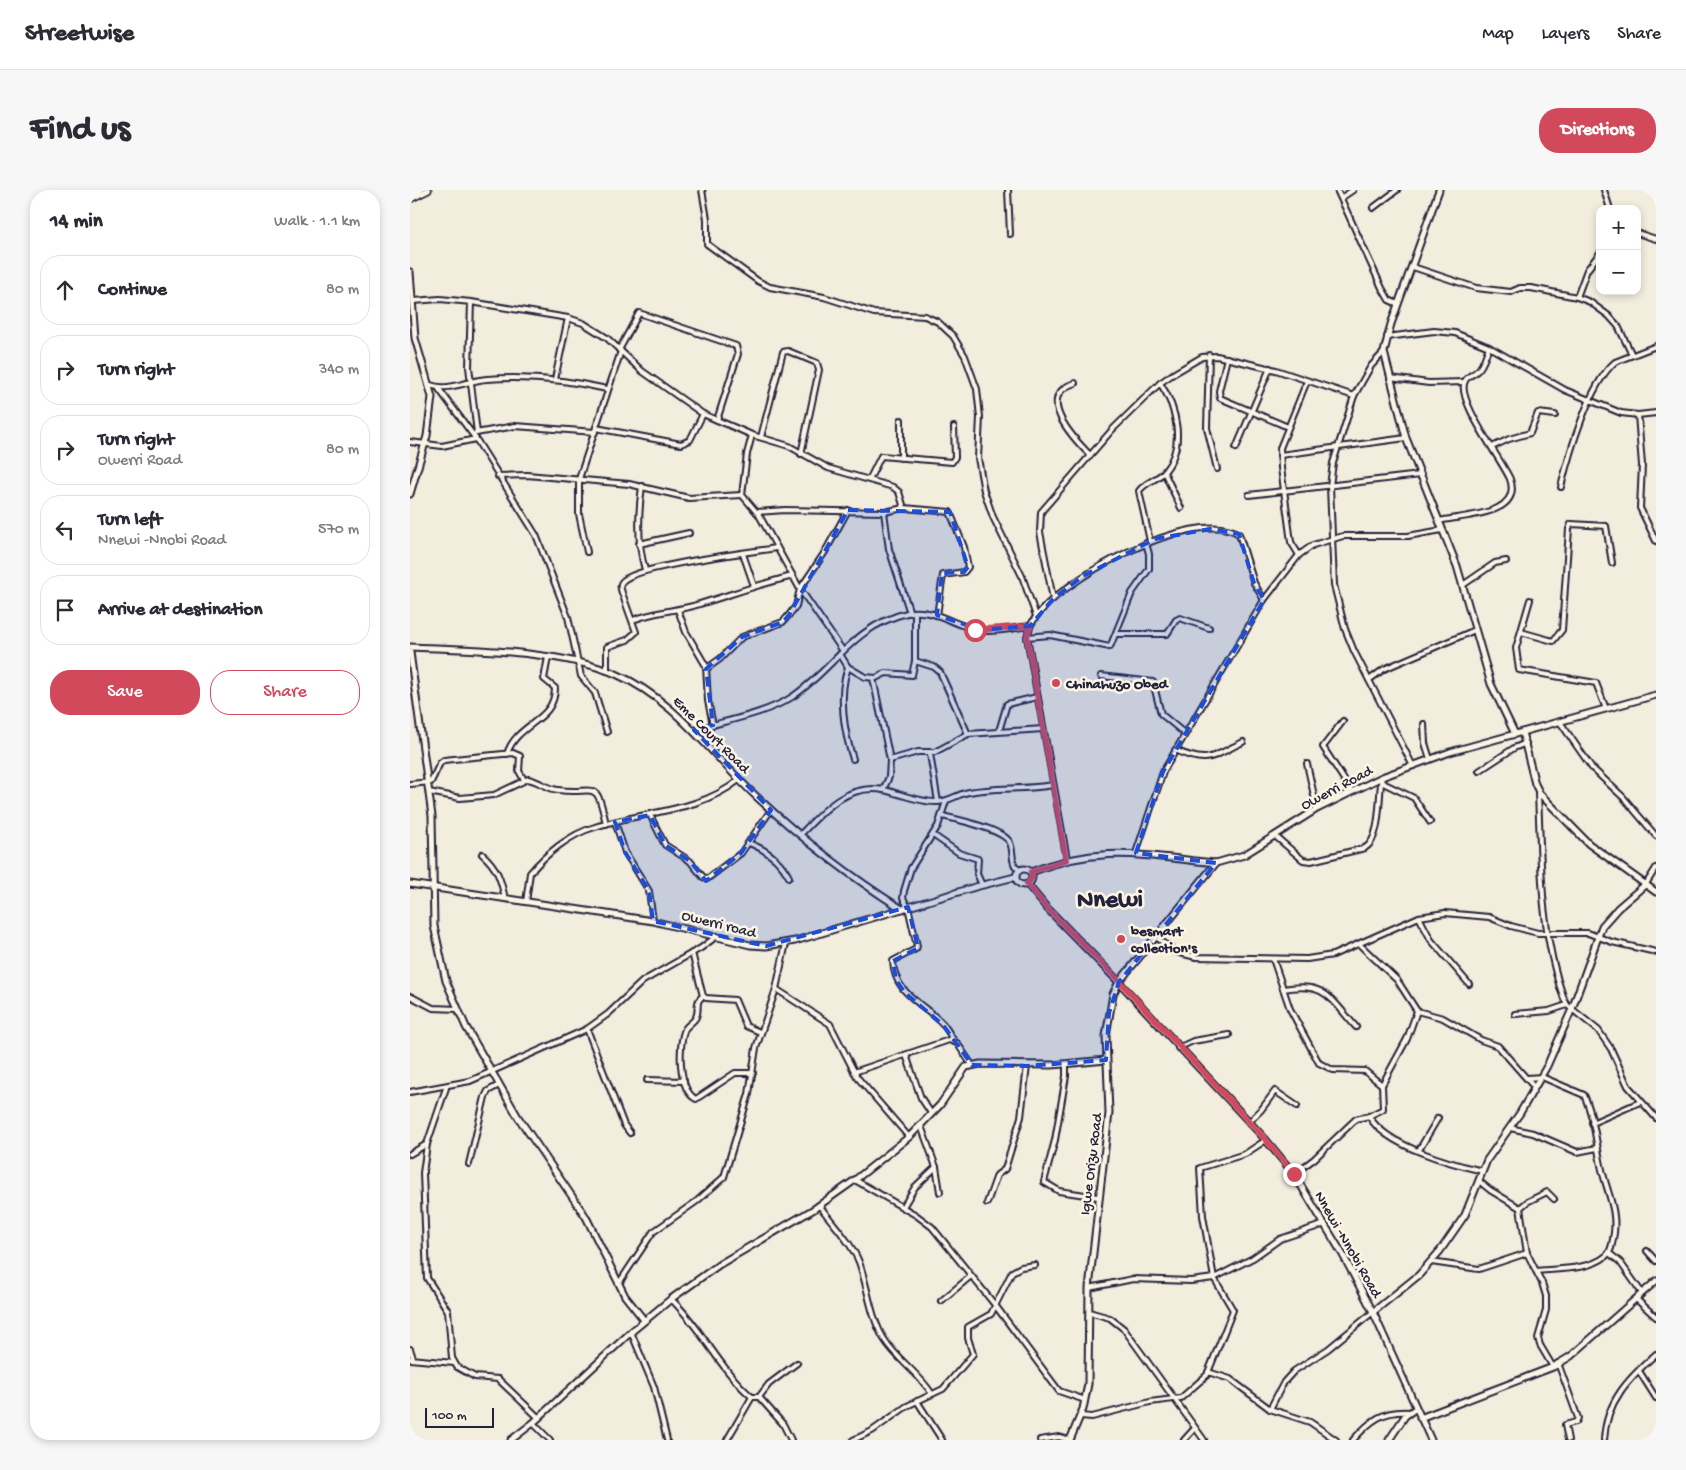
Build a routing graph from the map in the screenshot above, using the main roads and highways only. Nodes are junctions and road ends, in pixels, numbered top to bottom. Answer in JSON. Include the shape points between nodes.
{"nodes":[{"id":1,"x":428,"y":190,"type":"edge"},
{"id":2,"x":410,"y":198,"type":"edge"}],
"edges":[{"from":1,"to":2,"type":"main road"}]}
